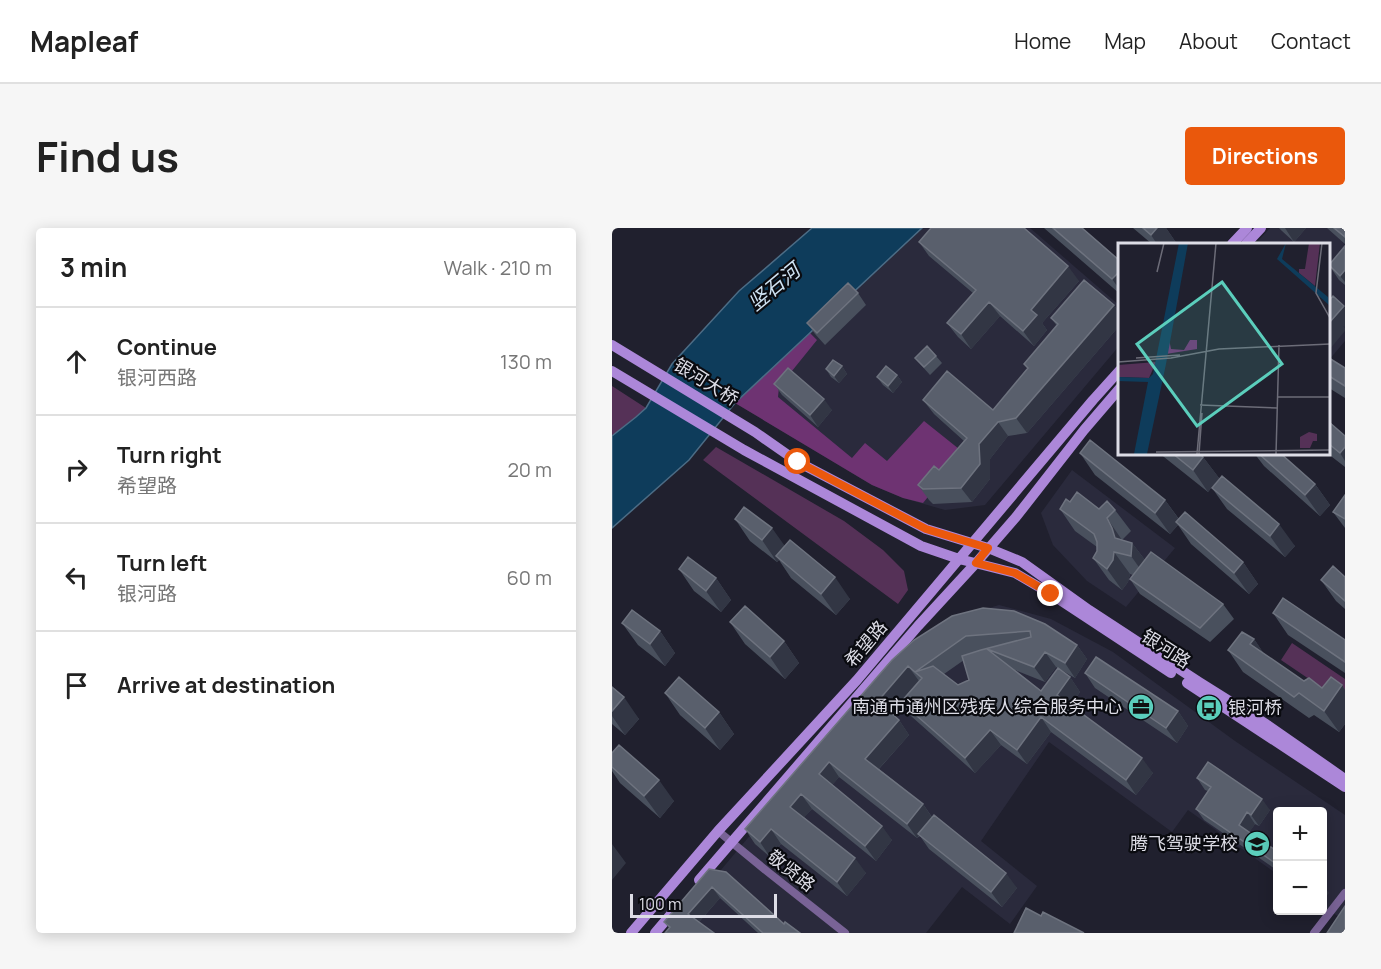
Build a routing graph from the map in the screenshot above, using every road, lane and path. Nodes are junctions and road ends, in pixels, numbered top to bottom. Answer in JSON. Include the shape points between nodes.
{"nodes":[{"id":1,"x":1246,"y":228,"type":"edge"},
{"id":2,"x":1261,"y":228,"type":"edge"},
{"id":3,"x":1233,"y":243,"type":"edge"},
{"id":4,"x":1247,"y":243,"type":"edge"},
{"id":5,"x":612,"y":345,"type":"edge"},
{"id":6,"x":612,"y":370,"type":"edge"},
{"id":7,"x":1118,"y":372,"type":"edge"},
{"id":8,"x":1118,"y":390,"type":"edge"},
{"id":9,"x":972,"y":544,"type":"junction"},
{"id":10,"x":988,"y":548,"type":"junction"},
{"id":11,"x":959,"y":559,"type":"junction"},
{"id":12,"x":976,"y":563,"type":"junction"},
{"id":13,"x":1345,"y":779,"type":"edge"},
{"id":14,"x":1345,"y":787,"type":"edge"},
{"id":15,"x":718,"y":831,"type":"junction"},
{"id":16,"x":732,"y":842,"type":"junction"},
{"id":17,"x":693,"y":888,"type":"edge"},
{"id":18,"x":1345,"y":893,"type":"edge"},
{"id":19,"x":678,"y":906,"type":"edge"},
{"id":20,"x":631,"y":933,"type":"edge"},
{"id":21,"x":655,"y":933,"type":"edge"},
{"id":22,"x":845,"y":933,"type":"edge"},
{"id":23,"x":1314,"y":933,"type":"edge"}],
"edges":[{"from":1,"to":3,"type":"main road"},
{"from":2,"to":4,"type":"main road"},
{"from":5,"to":9,"type":"main road","name":"银河大桥","via":[[798,462],[926,529]]},
{"from":6,"to":11,"type":"main road","name":"银河路","via":[[744,450],[921,546]]},
{"from":7,"to":9,"type":"main road","name":"希望路"},
{"from":8,"to":10,"type":"main road","name":"希望路"},
{"from":9,"to":10,"type":"main road","name":"银河路"},
{"from":9,"to":11,"type":"main road","name":"希望路"},
{"from":10,"to":12,"type":"main road","name":"希望路"},
{"from":10,"to":13,"type":"main road","name":"银河路","via":[[1022,562]]},
{"from":11,"to":12,"type":"main road","name":"银河路"},
{"from":11,"to":15,"type":"main road","name":"希望路","via":[[857,680]]},
{"from":12,"to":14,"type":"main road","name":"银河路","via":[[1015,573],[1051,594]]},
{"from":12,"to":16,"type":"main road","name":"希望路"},
{"from":15,"to":16,"type":"street","name":"敬贤路"},
{"from":15,"to":20,"type":"main road","name":"希望路"},
{"from":16,"to":17,"type":"main road","name":"希望路"},
{"from":16,"to":22,"type":"street","name":"敬贤路"},
{"from":18,"to":23,"type":"street"},
{"from":19,"to":21,"type":"main road"}]}
